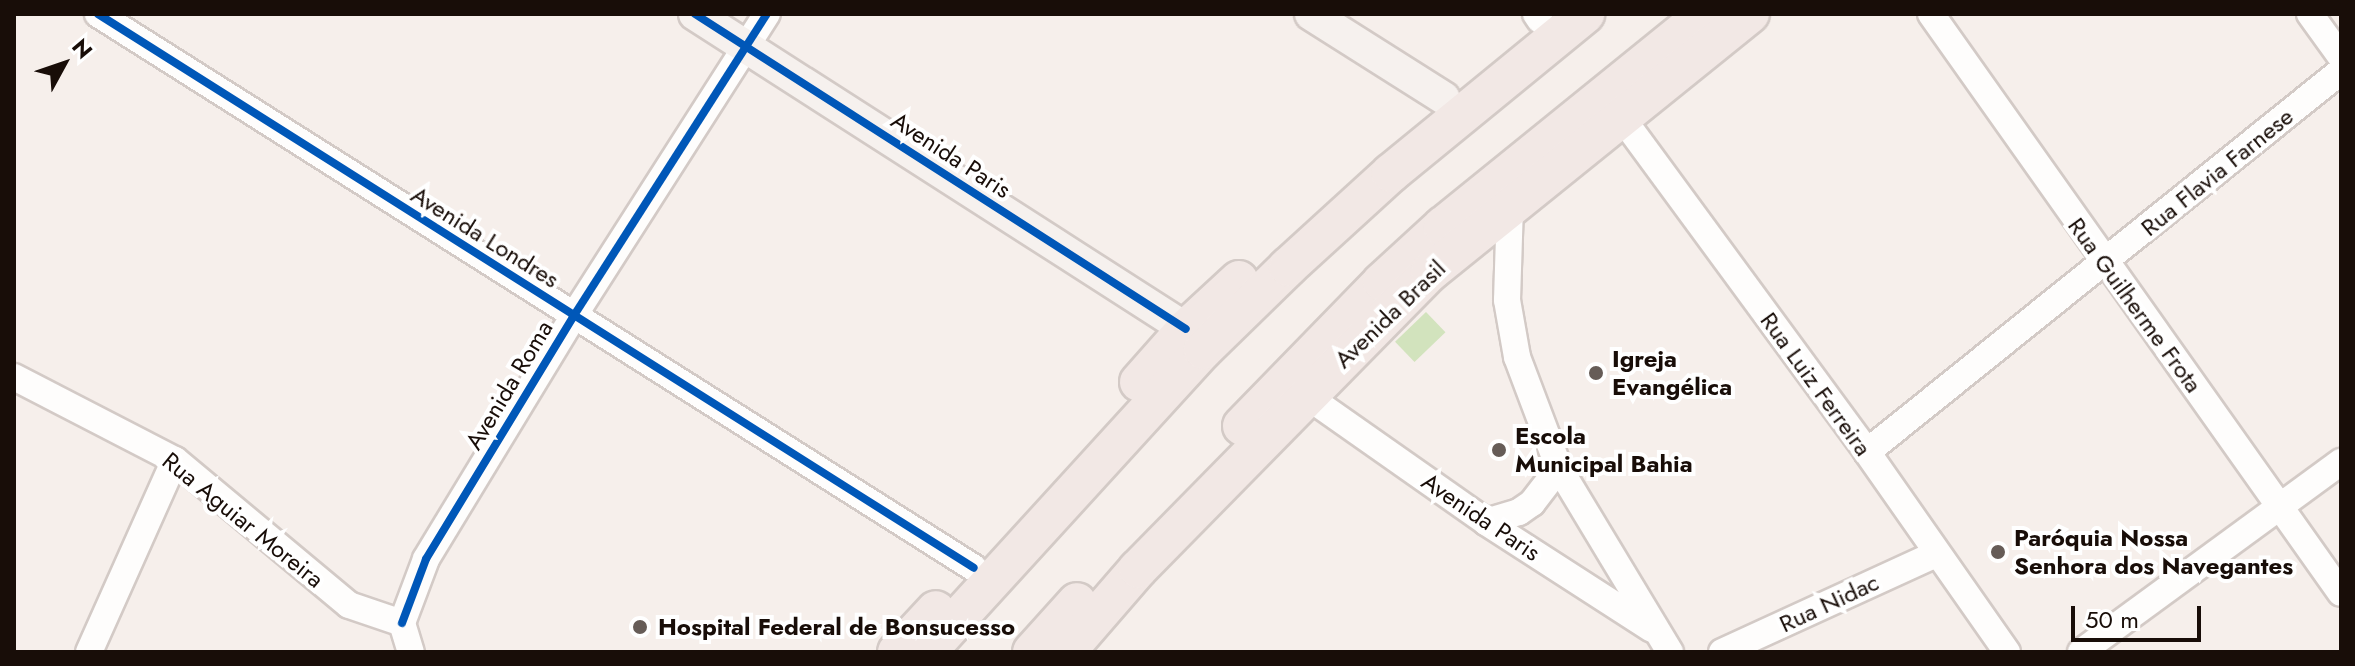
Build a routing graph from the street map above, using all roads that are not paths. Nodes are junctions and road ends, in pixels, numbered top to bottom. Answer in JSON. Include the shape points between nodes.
{"nodes":[{"id":1,"x":98,"y":14,"type":"edge"},
{"id":2,"x":695,"y":14,"type":"edge"},
{"id":3,"x":767,"y":14,"type":"edge"},
{"id":4,"x":1311,"y":14,"type":"edge"},
{"id":5,"x":1585,"y":14,"type":"edge"},
{"id":6,"x":1750,"y":14,"type":"edge"},
{"id":7,"x":1931,"y":14,"type":"edge"},
{"id":8,"x":2310,"y":14,"type":"edge"},
{"id":9,"x":1543,"y":15,"type":"edge"},
{"id":10,"x":1702,"y":17,"type":"edge"},
{"id":11,"x":745,"y":47,"type":"junction"},
{"id":12,"x":2341,"y":57,"type":"edge"},
{"id":13,"x":2341,"y":71,"type":"edge"},
{"id":14,"x":1444,"y":98,"type":"junction"},
{"id":15,"x":1622,"y":118,"type":"junction"},
{"id":16,"x":1510,"y":205,"type":"junction"},
{"id":17,"x":2105,"y":264,"type":"junction"},
{"id":18,"x":573,"y":317,"type":"junction"},
{"id":19,"x":1186,"y":329,"type":"junction"},
{"id":20,"x":14,"y":377,"type":"edge"},
{"id":21,"x":1307,"y":396,"type":"junction"},
{"id":22,"x":1867,"y":452,"type":"junction"},
{"id":23,"x":175,"y":460,"type":"junction"},
{"id":24,"x":2341,"y":462,"type":"edge"},
{"id":25,"x":1559,"y":468,"type":"junction"},
{"id":26,"x":2280,"y":508,"type":"junction"},
{"id":27,"x":1486,"y":522,"type":"junction"},
{"id":28,"x":1936,"y":554,"type":"junction"},
{"id":29,"x":974,"y":568,"type":"junction"},
{"id":30,"x":2341,"y":593,"type":"edge"},
{"id":31,"x":402,"y":623,"type":"junction"},
{"id":32,"x":1664,"y":643,"type":"edge"},
{"id":33,"x":89,"y":652,"type":"edge"},
{"id":34,"x":411,"y":652,"type":"edge"},
{"id":35,"x":897,"y":652,"type":"edge"},
{"id":36,"x":927,"y":652,"type":"edge"},
{"id":37,"x":1032,"y":652,"type":"edge"},
{"id":38,"x":1066,"y":652,"type":"edge"},
{"id":39,"x":1722,"y":652,"type":"edge"},
{"id":40,"x":2007,"y":652,"type":"edge"},
{"id":41,"x":2081,"y":652,"type":"edge"}],
"edges":[{"from":1,"to":18,"type":"street","name":"Avenida Londres"},
{"from":2,"to":11,"type":"main road","name":"Avenida Paris"},
{"from":3,"to":11,"type":"street","name":"Avenida Roma"},
{"from":4,"to":14,"type":"main road"},
{"from":5,"to":36,"type":"highway","via":[[1391,173],[1256,298]]},
{"from":6,"to":15,"type":"highway","name":"Avenida Brasil"},
{"from":7,"to":17,"type":"street","name":"Rua Guilherme Frota"},
{"from":8,"to":12,"type":"street"},
{"from":9,"to":14,"type":"highway"},
{"from":10,"to":16,"type":"highway"},
{"from":10,"to":37,"type":"highway","name":"Avenida Brasil","via":[[1443,226],[1382,282]]},
{"from":11,"to":18,"type":"street","name":"Avenida Roma"},
{"from":11,"to":19,"type":"main road","name":"Avenida Paris"},
{"from":13,"to":17,"type":"street","name":"Rua Flavia Farnese"},
{"from":14,"to":19,"type":"highway"},
{"from":15,"to":16,"type":"highway","name":"Avenida Brasil"},
{"from":15,"to":22,"type":"street","name":"Rua Luiz Ferreira"},
{"from":16,"to":21,"type":"highway","name":"Avenida Brasil","via":[[1430,272]]},
{"from":16,"to":25,"type":"street","via":[[1510,323],[1517,357]]},
{"from":17,"to":22,"type":"street","name":"Rua Flavia Farnese"},
{"from":17,"to":26,"type":"street","name":"Rua Guilherme Frota"},
{"from":18,"to":29,"type":"street","name":"Avenida Londres"},
{"from":18,"to":31,"type":"street","name":"Avenida Roma","via":[[426,559]]},
{"from":19,"to":29,"type":"highway"},
{"from":20,"to":23,"type":"street","name":"Rua Aguiar Moreira"},
{"from":21,"to":27,"type":"street","name":"Avenida Paris"},
{"from":21,"to":38,"type":"highway","name":"Avenida Brasil","via":[[1138,569]]},
{"from":22,"to":28,"type":"street","name":"Rua Luiz Ferreira"},
{"from":23,"to":31,"type":"street","name":"Rua Aguiar Moreira","via":[[349,605]]},
{"from":23,"to":33,"type":"street"},
{"from":24,"to":26,"type":"street"},
{"from":25,"to":27,"type":"street","via":[[1532,503]]},
{"from":25,"to":32,"type":"street"},
{"from":26,"to":30,"type":"street","name":"Rua Guilherme Frota"},
{"from":26,"to":41,"type":"street"},
{"from":27,"to":32,"type":"street","name":"Avenida Paris"},
{"from":28,"to":39,"type":"street","name":"Rua Nidac"},
{"from":28,"to":40,"type":"street","name":"Rua Luiz Ferreira"},
{"from":29,"to":35,"type":"highway"},
{"from":31,"to":34,"type":"street"}]}
